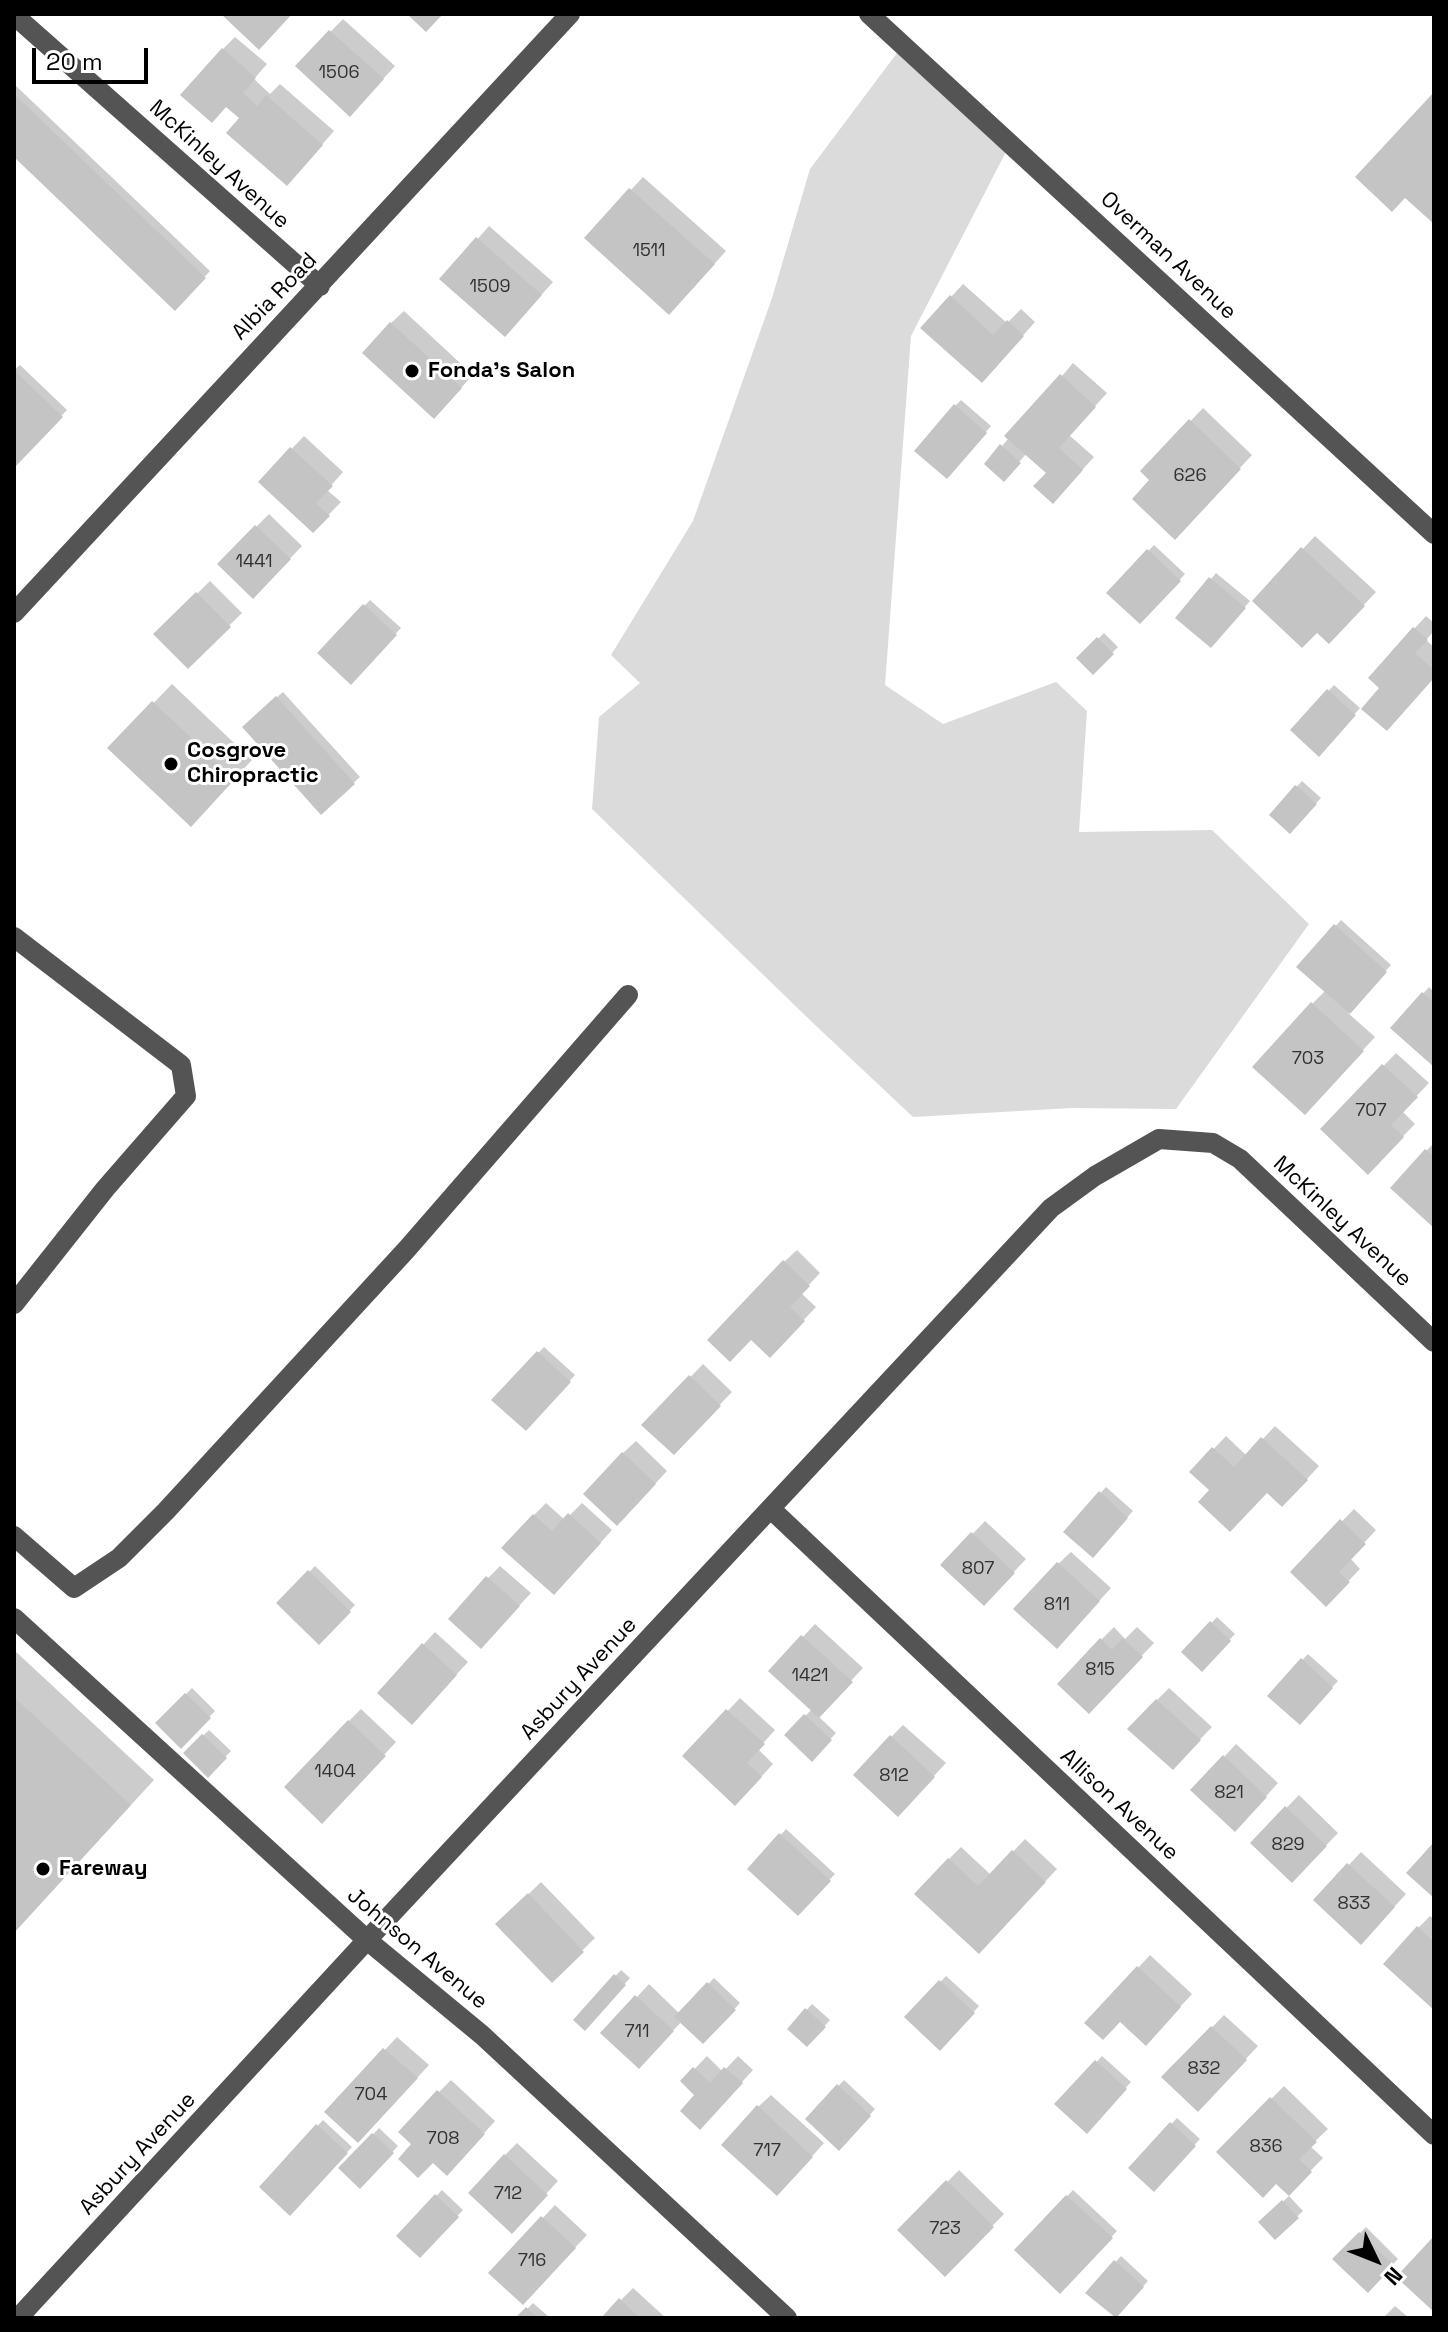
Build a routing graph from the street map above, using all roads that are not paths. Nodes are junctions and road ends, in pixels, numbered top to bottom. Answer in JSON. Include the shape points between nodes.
{"nodes":[{"id":1,"x":570,"y":14,"type":"edge"},
{"id":2,"x":869,"y":14,"type":"edge"},
{"id":3,"x":14,"y":15,"type":"edge"},
{"id":4,"x":320,"y":286,"type":"junction"},
{"id":5,"x":1434,"y":534,"type":"edge"},
{"id":6,"x":14,"y":613,"type":"edge"},
{"id":7,"x":14,"y":937,"type":"edge"},
{"id":8,"x":628,"y":995,"type":"dead end"},
{"id":9,"x":1213,"y":1143,"type":"joint"},
{"id":10,"x":14,"y":1304,"type":"edge"},
{"id":11,"x":1434,"y":1342,"type":"edge"},
{"id":12,"x":772,"y":1510,"type":"junction"},
{"id":13,"x":14,"y":1536,"type":"edge"},
{"id":14,"x":14,"y":1618,"type":"edge"},
{"id":15,"x":367,"y":1940,"type":"junction"},
{"id":16,"x":1434,"y":2135,"type":"edge"},
{"id":17,"x":18,"y":2318,"type":"edge"},
{"id":18,"x":787,"y":2318,"type":"edge"}],
"edges":[{"from":1,"to":4,"type":"street","name":"Albia Road"},
{"from":2,"to":5,"type":"street","name":"Overman Avenue"},
{"from":3,"to":4,"type":"street","name":"McKinley Avenue"},
{"from":4,"to":6,"type":"street","name":"Albia Road"},
{"from":7,"to":10,"type":"street","via":[[181,1065],[186,1096]]},
{"from":8,"to":13,"type":"street","via":[[407,1249],[119,1558],[74,1588]]},
{"from":9,"to":11,"type":"street","name":"McKinley Avenue","via":[[1240,1159]]},
{"from":9,"to":12,"type":"street","name":"Asbury Avenue","via":[[1159,1139],[1051,1208]]},
{"from":12,"to":15,"type":"street","name":"Asbury Avenue"},
{"from":12,"to":16,"type":"street","name":"Allison Avenue"},
{"from":14,"to":15,"type":"street","name":"Johnson Avenue"},
{"from":15,"to":17,"type":"street","name":"Asbury Avenue"},
{"from":15,"to":18,"type":"street","name":"Johnson Avenue","via":[[482,2035]]}]}
